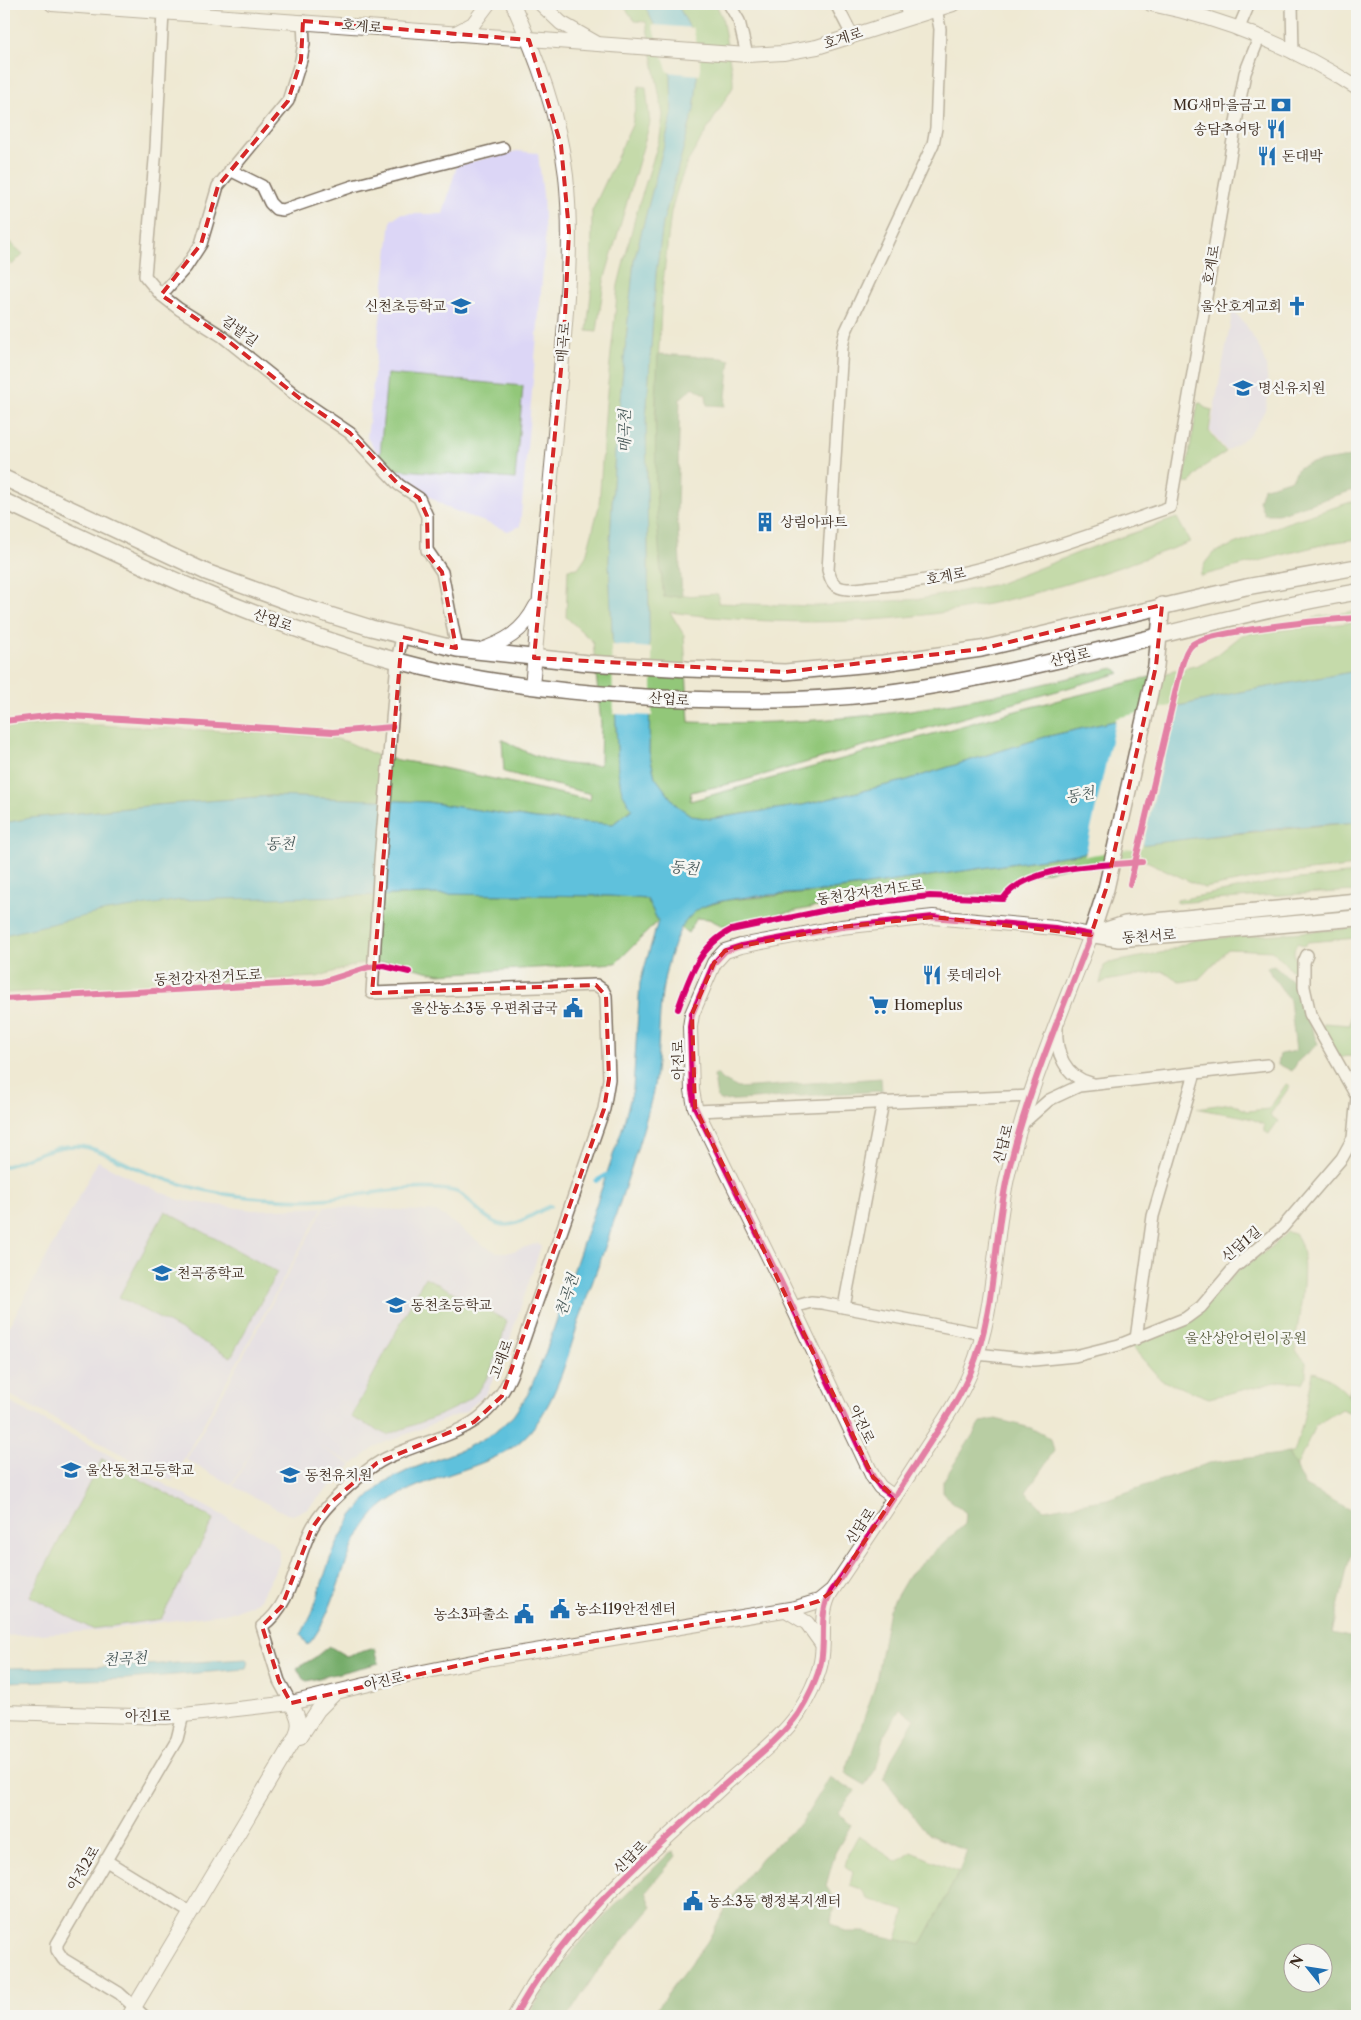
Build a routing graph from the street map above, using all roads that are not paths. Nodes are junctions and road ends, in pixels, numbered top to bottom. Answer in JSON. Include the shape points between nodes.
{"nodes":[{"id":1,"x":52,"y":4,"type":"edge"},
{"id":2,"x":488,"y":4,"type":"edge"},
{"id":3,"x":512,"y":4,"type":"edge"},
{"id":4,"x":541,"y":4,"type":"edge"},
{"id":5,"x":729,"y":4,"type":"edge"},
{"id":6,"x":836,"y":4,"type":"edge"},
{"id":7,"x":953,"y":4,"type":"edge"},
{"id":8,"x":1151,"y":4,"type":"edge"},
{"id":9,"x":1249,"y":4,"type":"edge"},
{"id":10,"x":1292,"y":4,"type":"edge"},
{"id":11,"x":936,"y":8,"type":"junction"},
{"id":12,"x":906,"y":10,"type":"edge"},
{"id":13,"x":163,"y":12,"type":"junction"},
{"id":14,"x":303,"y":21,"type":"junction"},
{"id":15,"x":1238,"y":30,"type":"junction"},
{"id":16,"x":454,"y":34,"type":"junction"},
{"id":17,"x":852,"y":35,"type":"junction"},
{"id":18,"x":1259,"y":38,"type":"junction"},
{"id":19,"x":529,"y":40,"type":"junction"},
{"id":20,"x":599,"y":45,"type":"junction"},
{"id":21,"x":1292,"y":53,"type":"junction"},
{"id":22,"x":747,"y":55,"type":"junction"},
{"id":23,"x":1357,"y":88,"type":"edge"},
{"id":24,"x":503,"y":148,"type":"dead end"},
{"id":25,"x":230,"y":170,"type":"junction"},
{"id":26,"x":161,"y":295,"type":"junction"},
{"id":27,"x":4,"y":478,"type":"edge"},
{"id":28,"x":4,"y":501,"type":"edge"},
{"id":29,"x":1357,"y":567,"type":"edge"},
{"id":30,"x":1357,"y":592,"type":"edge"},
{"id":31,"x":540,"y":599,"type":"junction"},
{"id":32,"x":1162,"y":606,"type":"junction"},
{"id":33,"x":1160,"y":635,"type":"junction"},
{"id":34,"x":402,"y":636,"type":"junction"},
{"id":35,"x":458,"y":649,"type":"junction"},
{"id":36,"x":477,"y":651,"type":"junction"},
{"id":37,"x":534,"y":658,"type":"junction"},
{"id":38,"x":397,"y":661,"type":"junction"},
{"id":39,"x":532,"y":687,"type":"junction"},
{"id":40,"x":1357,"y":901,"type":"edge"},
{"id":41,"x":1357,"y":918,"type":"edge"},
{"id":42,"x":1091,"y":935,"type":"junction"},
{"id":43,"x":1307,"y":955,"type":"dead end"},
{"id":44,"x":1057,"y":1024,"type":"junction"},
{"id":45,"x":1267,"y":1065,"type":"dead end"},
{"id":46,"x":1195,"y":1073,"type":"junction"},
{"id":47,"x":1092,"y":1084,"type":"junction"},
{"id":48,"x":1031,"y":1096,"type":"junction"},
{"id":49,"x":883,"y":1102,"type":"junction"},
{"id":50,"x":697,"y":1111,"type":"junction"},
{"id":51,"x":1021,"y":1126,"type":"junction"},
{"id":52,"x":1353,"y":1151,"type":"edge"},
{"id":53,"x":793,"y":1307,"type":"junction"},
{"id":54,"x":844,"y":1307,"type":"junction"},
{"id":55,"x":983,"y":1334,"type":"junction"},
{"id":56,"x":1136,"y":1339,"type":"junction"},
{"id":57,"x":977,"y":1354,"type":"junction"},
{"id":58,"x":894,"y":1497,"type":"junction"},
{"id":59,"x":831,"y":1592,"type":"junction"},
{"id":60,"x":786,"y":1610,"type":"junction"},
{"id":61,"x":822,"y":1644,"type":"junction"},
{"id":62,"x":335,"y":1693,"type":"junction"},
{"id":63,"x":291,"y":1703,"type":"junction"},
{"id":64,"x":4,"y":1712,"type":"edge"},
{"id":65,"x":183,"y":1715,"type":"junction"},
{"id":66,"x":278,"y":1766,"type":"junction"},
{"id":67,"x":105,"y":1860,"type":"junction"},
{"id":68,"x":191,"y":1913,"type":"junction"},
{"id":69,"x":136,"y":2013,"type":"edge"},
{"id":70,"x":515,"y":2016,"type":"edge"}],
"edges":[{"from":1,"to":13,"type":"street","name":"호계로"},
{"from":2,"to":16,"type":"street","via":[[473,24]]},
{"from":3,"to":19,"type":"street","name":"매곡로"},
{"from":4,"to":20,"type":"street","via":[[561,23]]},
{"from":5,"to":22,"type":"street","via":[[739,21]]},
{"from":6,"to":17,"type":"street"},
{"from":7,"to":11,"type":"street","name":"호계로"},
{"from":8,"to":15,"type":"street"},
{"from":9,"to":15,"type":"street"},
{"from":10,"to":21,"type":"street"},
{"from":11,"to":12,"type":"street","name":"호계로"},
{"from":11,"to":18,"type":"street","name":"호계로","via":[[940,29],[933,144],[845,334],[842,347],[828,570],[837,587],[849,589],[918,582],[982,569],[1170,507],[1245,73]]},
{"from":12,"to":17,"type":"street","name":"호계로"},
{"from":13,"to":14,"type":"street","name":"호계로"},
{"from":13,"to":26,"type":"street","name":"갈밭길","via":[[145,276]]},
{"from":14,"to":16,"type":"street","name":"호계로"},
{"from":14,"to":25,"type":"street","via":[[301,60],[288,101]]},
{"from":15,"to":18,"type":"street"},
{"from":16,"to":19,"type":"street","name":"호계로"},
{"from":17,"to":22,"type":"street","name":"호계로","via":[[818,47]]},
{"from":18,"to":21,"type":"street"},
{"from":19,"to":20,"type":"street","name":"호계로"},
{"from":19,"to":31,"type":"street","name":"매곡로","via":[[547,91],[560,144],[566,176],[569,231],[564,337]]},
{"from":20,"to":22,"type":"street","name":"호계로"},
{"from":21,"to":23,"type":"street"},
{"from":24,"to":25,"type":"street","via":[[353,186],[283,210],[270,203],[262,186]]},
{"from":25,"to":26,"type":"street","via":[[214,194],[201,244]]},
{"from":26,"to":35,"type":"street","name":"갈밭길","via":[[222,336],[303,402],[350,433],[399,485],[419,498],[427,516],[428,555],[442,572]]},
{"from":27,"to":34,"type":"main road","name":"산업로","via":[[206,572],[291,603]]},
{"from":28,"to":38,"type":"main road","name":"산업로","via":[[198,592],[282,624]]},
{"from":29,"to":32,"type":"main road","name":"산업로"},
{"from":30,"to":33,"type":"main road","name":"산업로","via":[[1249,613]]},
{"from":31,"to":36,"type":"street","via":[[528,622],[518,632]]},
{"from":31,"to":37,"type":"street","name":"매곡로"},
{"from":32,"to":33,"type":"main road","name":"신답로"},
{"from":32,"to":37,"type":"main road","name":"산업로","via":[[981,649],[785,672]]},
{"from":33,"to":39,"type":"main road","name":"산업로","via":[[985,676],[884,693],[786,701],[690,701]]},
{"from":33,"to":42,"type":"main road","name":"신답로","via":[[1106,888]]},
{"from":34,"to":35,"type":"main road","name":"산업로"},
{"from":34,"to":38,"type":"street"},
{"from":35,"to":36,"type":"main road","name":"산업로"},
{"from":36,"to":37,"type":"main road","name":"산업로"},
{"from":37,"to":39,"type":"street","name":"매곡로"},
{"from":38,"to":39,"type":"main road","name":"산업로"},
{"from":38,"to":63,"type":"street","name":"고래로","via":[[372,993],[589,984],[600,987],[606,996],[609,1079],[604,1109],[502,1396],[491,1410],[474,1422],[378,1463],[330,1503],[312,1528],[282,1606],[262,1626],[279,1681]]},
{"from":40,"to":42,"type":"main road","name":"동천서로","via":[[1124,924]]},
{"from":41,"to":42,"type":"main road","name":"동천서로","via":[[1119,939]]},
{"from":42,"to":44,"type":"street","name":"신답로"},
{"from":42,"to":50,"type":"street","name":"아진로","via":[[1054,928],[934,917],[841,927],[732,948],[714,963],[691,1020],[692,1090]]},
{"from":43,"to":52,"type":"street","name":"신답1길","via":[[1304,987],[1310,1014],[1357,1097]]},
{"from":44,"to":47,"type":"street","via":[[1056,1046],[1063,1062],[1079,1079]]},
{"from":44,"to":48,"type":"street","name":"신답로"},
{"from":45,"to":46,"type":"street"},
{"from":46,"to":47,"type":"street"},
{"from":46,"to":56,"type":"street","via":[[1153,1216]]},
{"from":47,"to":51,"type":"street","via":[[1068,1090],[1049,1100]]},
{"from":48,"to":49,"type":"street"},
{"from":48,"to":51,"type":"street","name":"신답로"},
{"from":49,"to":50,"type":"street"},
{"from":49,"to":54,"type":"street"},
{"from":50,"to":53,"type":"street","name":"아진로"},
{"from":51,"to":55,"type":"street","name":"신답로","via":[[1001,1210]]},
{"from":52,"to":56,"type":"street","name":"신답1길","via":[[1282,1228],[1235,1267],[1194,1313]]},
{"from":53,"to":54,"type":"street","via":[[811,1302]]},
{"from":53,"to":58,"type":"street","name":"아진로","via":[[873,1477]]},
{"from":54,"to":55,"type":"street"},
{"from":55,"to":57,"type":"street","name":"신답로"},
{"from":56,"to":57,"type":"street","name":"신답1길","via":[[1097,1351],[1053,1359]]},
{"from":57,"to":58,"type":"street","name":"신답로","via":[[965,1386]]},
{"from":58,"to":59,"type":"street","name":"신답로"},
{"from":59,"to":60,"type":"street","name":"아진로","via":[[819,1601]]},
{"from":59,"to":61,"type":"street","name":"신답로","via":[[822,1616]]},
{"from":60,"to":61,"type":"street","via":[[807,1623]]},
{"from":60,"to":62,"type":"street","name":"아진로","via":[[492,1658]]},
{"from":61,"to":70,"type":"street","name":"신답로","via":[[817,1674],[792,1722],[635,1868],[595,1910],[547,1964]]},
{"from":62,"to":63,"type":"street","name":"아진로"},
{"from":62,"to":66,"type":"street","via":[[318,1710]]},
{"from":63,"to":65,"type":"street","name":"아진1로"},
{"from":63,"to":66,"type":"street","via":[[299,1719],[299,1731]]},
{"from":64,"to":65,"type":"street","name":"아진1로"},
{"from":65,"to":67,"type":"street","name":"아진2로","via":[[177,1739]]},
{"from":66,"to":68,"type":"street"},
{"from":67,"to":68,"type":"street"},
{"from":67,"to":69,"type":"street","name":"아진2로","via":[[58,1938],[57,1950],[63,1959],[119,1993]]},
{"from":68,"to":69,"type":"street"}]}
